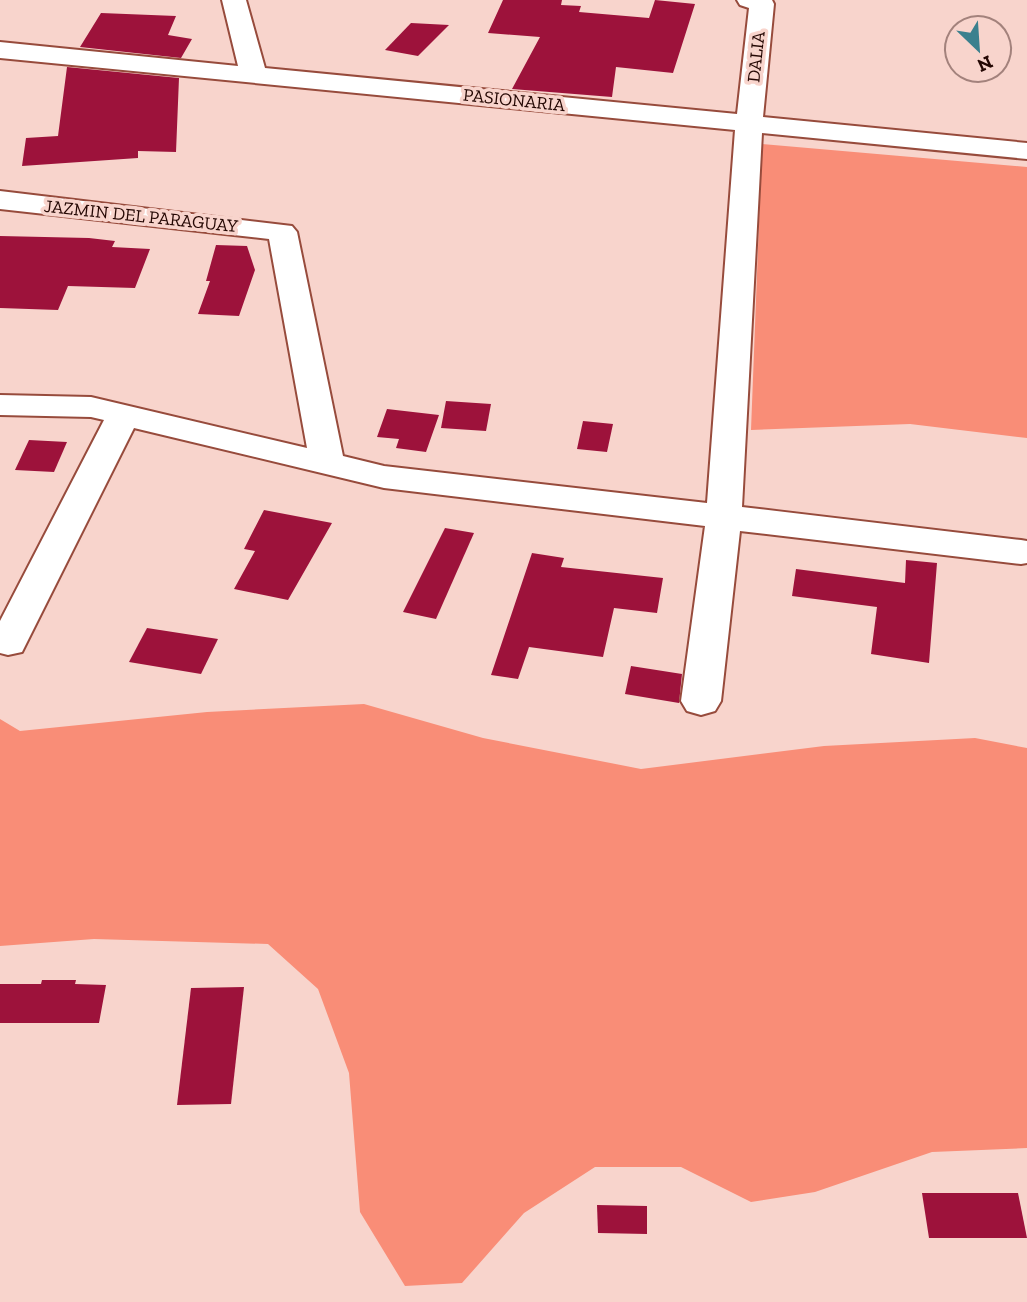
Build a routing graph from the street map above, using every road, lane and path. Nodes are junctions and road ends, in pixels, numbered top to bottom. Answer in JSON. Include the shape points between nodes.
{"nodes":[{"id":1,"x":234,"y":0,"type":"edge"},
{"id":2,"x":748,"y":0,"type":"edge"},
{"id":3,"x":0,"y":50,"type":"edge"},
{"id":4,"x":253,"y":73,"type":"junction"},
{"id":5,"x":749,"y":125,"type":"junction"},
{"id":6,"x":1027,"y":151,"type":"edge"},
{"id":7,"x":0,"y":200,"type":"edge"},
{"id":8,"x":0,"y":405,"type":"edge"},
{"id":9,"x":124,"y":415,"type":"junction"},
{"id":10,"x":327,"y":464,"type":"junction"},
{"id":11,"x":724,"y":517,"type":"junction"},
{"id":12,"x":1021,"y":552,"type":"dead end"},
{"id":13,"x":8,"y":642,"type":"dead end"},
{"id":14,"x":701,"y":701,"type":"dead end"}],
"edges":[{"from":1,"to":4,"type":"street"},
{"from":2,"to":5,"type":"street","name":"DALIA","via":[[762,4]]},
{"from":3,"to":4,"type":"street","name":"PASIONARIA"},
{"from":4,"to":5,"type":"street","name":"PASIONARIA"},
{"from":5,"to":6,"type":"street","name":"PASIONARIA"},
{"from":5,"to":11,"type":"street"},
{"from":7,"to":10,"type":"street","name":"JAZMIN DEL PARAGUAY","via":[[282,232]]},
{"from":8,"to":9,"type":"street","via":[[91,407]]},
{"from":9,"to":10,"type":"street"},
{"from":9,"to":13,"type":"street"},
{"from":10,"to":11,"type":"street","via":[[383,477]]},
{"from":11,"to":12,"type":"street"},
{"from":11,"to":14,"type":"street"}]}
